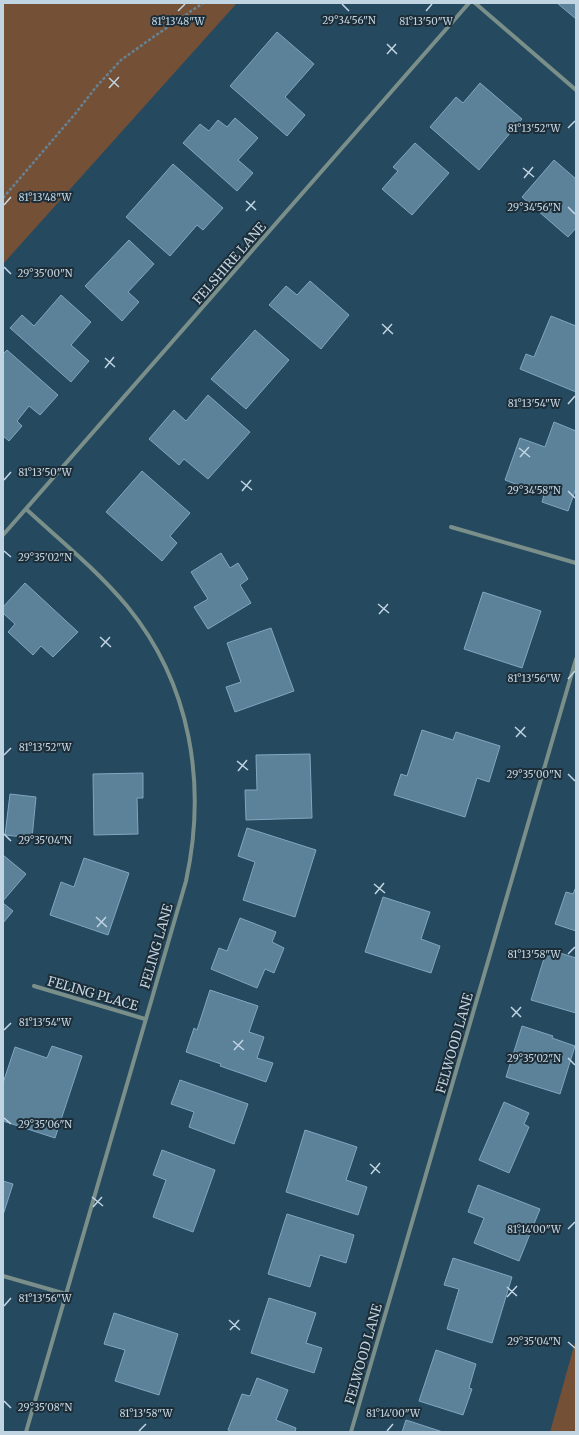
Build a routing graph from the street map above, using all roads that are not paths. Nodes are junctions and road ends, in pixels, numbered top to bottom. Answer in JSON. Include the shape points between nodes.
{"nodes":[{"id":1,"x":469,"y":3,"type":"edge"},
{"id":2,"x":475,"y":3,"type":"edge"},
{"id":3,"x":576,"y":90,"type":"edge"},
{"id":4,"x":26,"y":509,"type":"junction"},
{"id":5,"x":451,"y":527,"type":"dead end"},
{"id":6,"x":3,"y":535,"type":"edge"},
{"id":7,"x":576,"y":563,"type":"edge"},
{"id":8,"x":576,"y":659,"type":"edge"},
{"id":9,"x":34,"y":986,"type":"dead end"},
{"id":10,"x":145,"y":1019,"type":"junction"},
{"id":11,"x":3,"y":1276,"type":"edge"},
{"id":12,"x":66,"y":1294,"type":"junction"},
{"id":13,"x":26,"y":1432,"type":"edge"},
{"id":14,"x":351,"y":1432,"type":"edge"}],
"edges":[{"from":1,"to":4,"type":"street","name":"FELSHIRE LANE"},
{"from":2,"to":3,"type":"street"},
{"from":4,"to":6,"type":"street","name":"FELSHIRE LANE"},
{"from":4,"to":10,"type":"street","name":"FELING LANE","via":[[127,606],[169,674],[186,725],[194,777],[192,849],[186,881]]},
{"from":5,"to":7,"type":"street"},
{"from":8,"to":14,"type":"street","name":"FELWOOD LANE"},
{"from":9,"to":10,"type":"street","name":"FELING PLACE"},
{"from":10,"to":12,"type":"street","name":"FELING LANE"},
{"from":11,"to":12,"type":"street"},
{"from":12,"to":13,"type":"street","name":"FELING LANE"}]}
